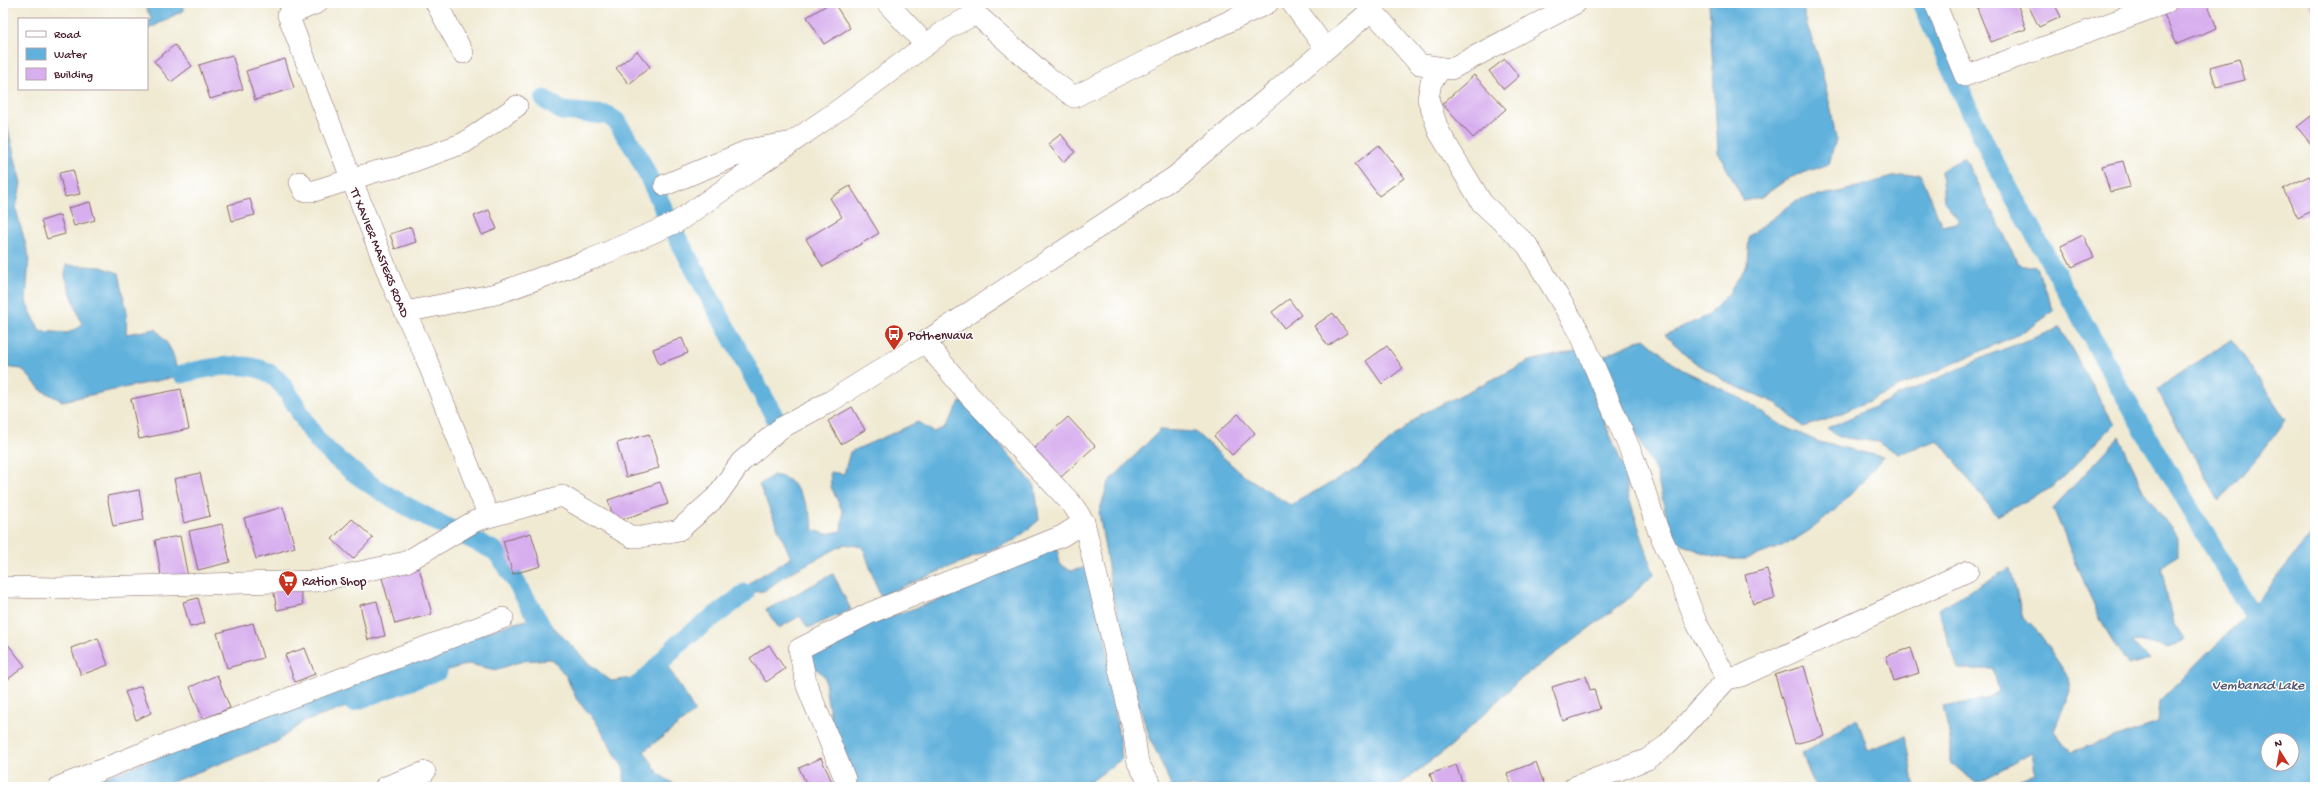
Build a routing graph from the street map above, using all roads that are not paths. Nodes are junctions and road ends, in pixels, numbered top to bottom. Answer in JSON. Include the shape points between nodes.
{"nodes":[{"id":1,"x":436,"y":3,"type":"edge"},
{"id":2,"x":887,"y":3,"type":"edge"},
{"id":3,"x":1268,"y":3,"type":"edge"},
{"id":4,"x":1292,"y":3,"type":"edge"},
{"id":5,"x":1576,"y":3,"type":"edge"},
{"id":6,"x":1936,"y":3,"type":"edge"},
{"id":7,"x":2166,"y":3,"type":"edge"},
{"id":8,"x":313,"y":4,"type":"edge"},
{"id":9,"x":1369,"y":7,"type":"edge"},
{"id":10,"x":926,"y":45,"type":"junction"},
{"id":11,"x":1326,"y":49,"type":"junction"},
{"id":12,"x":463,"y":53,"type":"dead end"},
{"id":13,"x":1442,"y":68,"type":"junction"},
{"id":14,"x":516,"y":106,"type":"dead end"},
{"id":15,"x":794,"y":141,"type":"junction"},
{"id":16,"x":352,"y":179,"type":"junction"},
{"id":17,"x":300,"y":182,"type":"dead end"},
{"id":18,"x":665,"y":184,"type":"dead end"},
{"id":19,"x":405,"y":312,"type":"junction"},
{"id":20,"x":925,"y":342,"type":"junction"},
{"id":21,"x":489,"y":517,"type":"junction"},
{"id":22,"x":1084,"y":522,"type":"junction"},
{"id":23,"x":1968,"y":571,"type":"dead end"},
{"id":24,"x":3,"y":587,"type":"edge"},
{"id":25,"x":503,"y":618,"type":"dead end"},
{"id":26,"x":1727,"y":679,"type":"junction"},
{"id":27,"x":425,"y":772,"type":"dead end"},
{"id":28,"x":845,"y":779,"type":"dead end"},
{"id":29,"x":58,"y":787,"type":"edge"},
{"id":30,"x":385,"y":787,"type":"edge"},
{"id":31,"x":1152,"y":787,"type":"edge"},
{"id":32,"x":1574,"y":787,"type":"edge"}],
"edges":[{"from":1,"to":12,"type":"street"},
{"from":2,"to":10,"type":"street"},
{"from":3,"to":10,"type":"street","via":[[1074,97],[1046,76],[976,14],[950,26]]},
{"from":4,"to":11,"type":"street"},
{"from":5,"to":13,"type":"street","via":[[1451,69]]},
{"from":6,"to":7,"type":"street","via":[[1965,76]]},
{"from":8,"to":16,"type":"street","name":"TT XAVIER MASTERS ROAD","via":[[288,15]]},
{"from":9,"to":11,"type":"street"},
{"from":9,"to":13,"type":"street","via":[[1419,64]]},
{"from":10,"to":15,"type":"street"},
{"from":11,"to":20,"type":"street","via":[[1176,176]]},
{"from":13,"to":26,"type":"street","via":[[1431,82],[1428,99],[1439,132],[1482,203],[1527,245],[1580,333],[1634,459],[1658,530],[1696,622]]},
{"from":14,"to":16,"type":"street","via":[[464,143],[398,167]]},
{"from":15,"to":18,"type":"street","via":[[752,149]]},
{"from":15,"to":19,"type":"street","via":[[670,225],[592,259],[496,294]]},
{"from":16,"to":17,"type":"street","via":[[314,191],[304,191]]},
{"from":16,"to":19,"type":"street","name":"TT XAVIER MASTERS ROAD"},
{"from":19,"to":21,"type":"street","name":"TT XAVIER MASTERS ROAD","via":[[424,353]]},
{"from":20,"to":21,"type":"street","via":[[831,401],[781,428],[741,462],[716,497],[679,530],[632,537],[562,496]]},
{"from":20,"to":22,"type":"street","via":[[969,395],[1072,504]]},
{"from":21,"to":24,"type":"street","via":[[475,521],[406,562],[318,581],[58,588]]},
{"from":22,"to":28,"type":"street","via":[[1062,536],[870,613],[798,649],[806,686]]},
{"from":22,"to":31,"type":"street","via":[[1138,763]]},
{"from":23,"to":26,"type":"street","via":[[1741,676]]},
{"from":25,"to":29,"type":"street","via":[[147,751]]},
{"from":26,"to":32,"type":"street","via":[[1667,745],[1648,759]]},
{"from":27,"to":30,"type":"street"}]}
